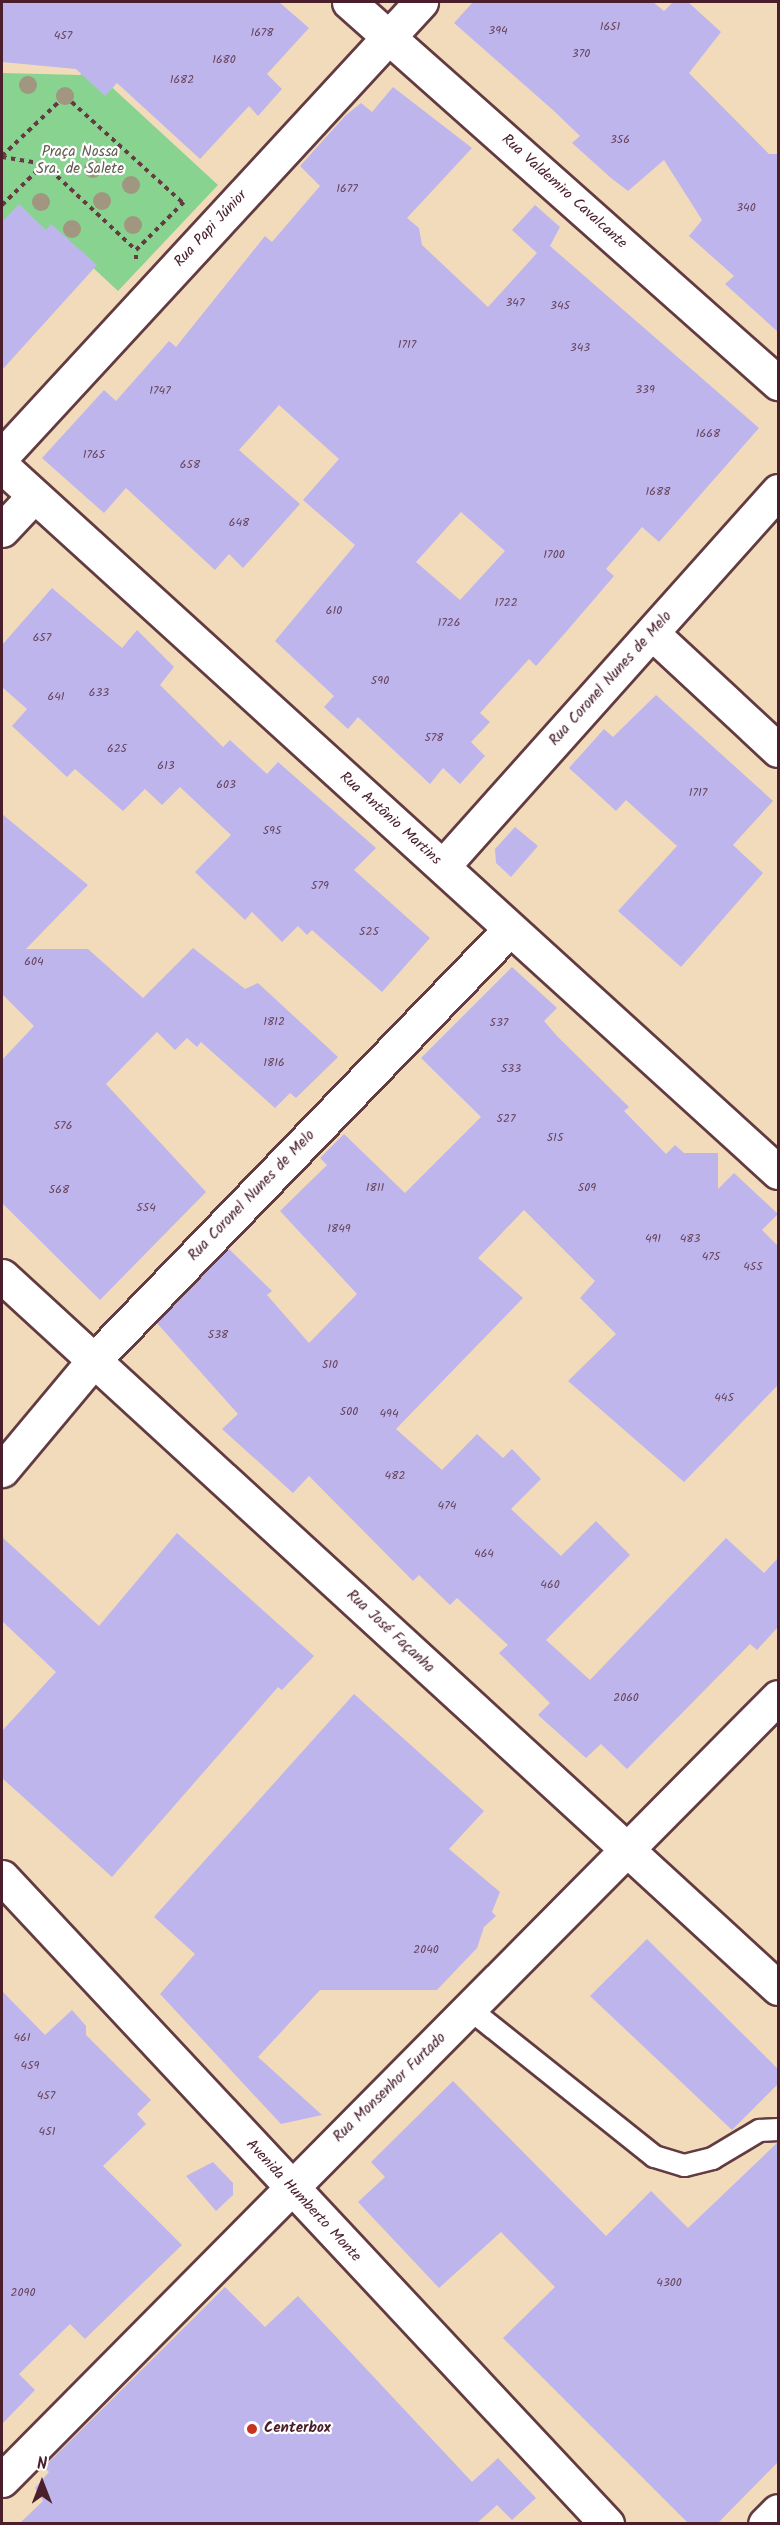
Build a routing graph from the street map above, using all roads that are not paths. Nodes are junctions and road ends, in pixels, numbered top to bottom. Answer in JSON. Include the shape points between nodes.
{"nodes":[{"id":1,"x":349,"y":2,"type":"edge"},
{"id":2,"x":421,"y":2,"type":"edge"},
{"id":3,"x":389,"y":37,"type":"junction"},
{"id":4,"x":778,"y":383,"type":"edge"},
{"id":5,"x":2,"y":456,"type":"edge"},
{"id":6,"x":2,"y":466,"type":"edge"},
{"id":7,"x":778,"y":491,"type":"edge"},
{"id":8,"x":33,"y":497,"type":"junction"},
{"id":9,"x":2,"y":530,"type":"edge"},
{"id":10,"x":652,"y":633,"type":"junction"},
{"id":11,"x":778,"y":750,"type":"edge"},
{"id":12,"x":443,"y":866,"type":"junction"},
{"id":13,"x":510,"y":929,"type":"junction"},
{"id":14,"x":778,"y":1172,"type":"edge"},
{"id":15,"x":2,"y":1276,"type":"edge"},
{"id":16,"x":94,"y":1360,"type":"junction"},
{"id":17,"x":2,"y":1470,"type":"edge"},
{"id":18,"x":778,"y":1697,"type":"edge"},
{"id":19,"x":629,"y":1851,"type":"junction"},
{"id":20,"x":2,"y":1877,"type":"edge"},
{"id":21,"x":778,"y":1988,"type":"edge"},
{"id":22,"x":471,"y":2010,"type":"junction"},
{"id":23,"x":778,"y":2129,"type":"edge"},
{"id":24,"x":289,"y":2186,"type":"junction"},
{"id":25,"x":2,"y":2480,"type":"edge"},
{"id":26,"x":778,"y":2511,"type":"edge"},
{"id":27,"x":607,"y":2523,"type":"edge"},
{"id":28,"x":765,"y":2523,"type":"edge"}],
"edges":[{"from":1,"to":3,"type":"street","name":"Rua Valdemiro Cavalcante"},
{"from":2,"to":3,"type":"street","name":"Rua Papi Júnior"},
{"from":3,"to":4,"type":"street","name":"Rua Valdemiro Cavalcante"},
{"from":3,"to":5,"type":"street","name":"Rua Papi Júnior"},
{"from":6,"to":8,"type":"street","name":"Rua Antônio Martins"},
{"from":7,"to":10,"type":"street","name":"Rua Coronel Nunes de Melo"},
{"from":8,"to":9,"type":"street"},
{"from":8,"to":12,"type":"street","name":"Rua Antônio Martins"},
{"from":10,"to":11,"type":"street"},
{"from":10,"to":12,"type":"street","name":"Rua Coronel Nunes de Melo"},
{"from":12,"to":13,"type":"street","name":"Rua Antônio Martins"},
{"from":13,"to":14,"type":"street","name":"Rua Antônio Martins"},
{"from":13,"to":16,"type":"street","name":"Rua Coronel Nunes de Melo"},
{"from":15,"to":16,"type":"street","name":"Rua José Façanha"},
{"from":16,"to":17,"type":"street","name":"Rua Coronel Nunes de Melo"},
{"from":16,"to":19,"type":"street","name":"Rua José Façanha"},
{"from":18,"to":19,"type":"street","name":"Rua Monsenhor Furtado"},
{"from":19,"to":21,"type":"street","name":"Rua José Façanha"},
{"from":19,"to":22,"type":"street","name":"Rua Monsenhor Furtado"},
{"from":20,"to":24,"type":"street","name":"Avenida Humberto Monte"},
{"from":22,"to":23,"type":"lane","via":[[654,2156],[684,2165],[712,2158],[759,2130]]},
{"from":22,"to":24,"type":"street","name":"Rua Monsenhor Furtado"},
{"from":24,"to":25,"type":"street","name":"Rua Monsenhor Furtado"},
{"from":24,"to":27,"type":"street","name":"Avenida Humberto Monte"},
{"from":26,"to":28,"type":"street"}]}
